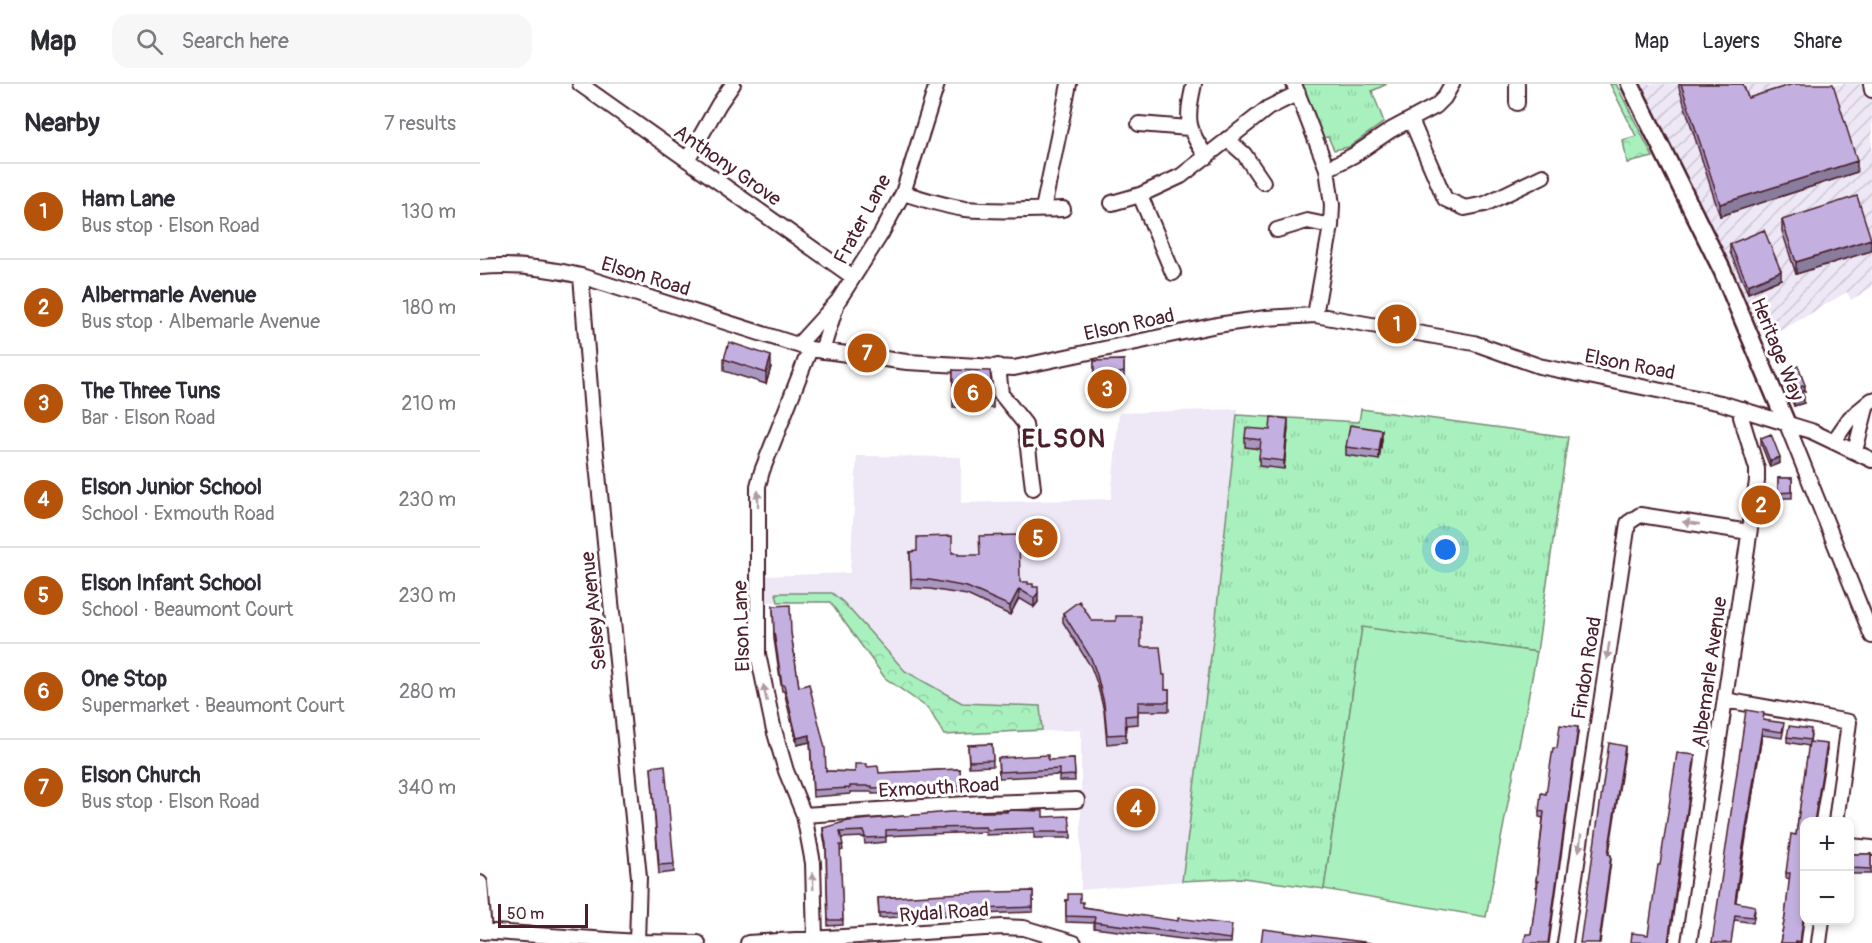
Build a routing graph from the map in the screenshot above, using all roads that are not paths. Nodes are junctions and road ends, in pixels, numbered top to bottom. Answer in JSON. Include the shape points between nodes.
{"nodes":[{"id":1,"x":580,"y":84,"type":"edge"},
{"id":2,"x":733,"y":84,"type":"edge"},
{"id":3,"x":937,"y":84,"type":"edge"},
{"id":4,"x":1069,"y":84,"type":"edge"},
{"id":5,"x":1194,"y":84,"type":"edge"},
{"id":6,"x":1452,"y":84,"type":"edge"},
{"id":7,"x":1517,"y":84,"type":"edge"},
{"id":8,"x":1630,"y":84,"type":"edge"},
{"id":9,"x":1871,"y":84,"type":"edge"},
{"id":10,"x":1296,"y":89,"type":"edge"},
{"id":11,"x":1872,"y":90,"type":"edge"},
{"id":12,"x":1517,"y":103,"type":"dead end"},
{"id":13,"x":1411,"y":120,"type":"junction"},
{"id":14,"x":1139,"y":124,"type":"dead end"},
{"id":15,"x":1189,"y":128,"type":"junction"},
{"id":16,"x":1227,"y":140,"type":"junction"},
{"id":17,"x":1207,"y":157,"type":"junction"},
{"id":18,"x":687,"y":160,"type":"junction"},
{"id":19,"x":1327,"y":169,"type":"junction"},
{"id":20,"x":1543,"y":176,"type":"dead end"},
{"id":21,"x":1263,"y":182,"type":"dead end"},
{"id":22,"x":903,"y":193,"type":"junction"},
{"id":23,"x":1140,"y":195,"type":"junction"},
{"id":24,"x":1112,"y":204,"type":"dead end"},
{"id":25,"x":1043,"y":209,"type":"junction"},
{"id":26,"x":1063,"y":209,"type":"dead end"},
{"id":27,"x":1332,"y":226,"type":"junction"},
{"id":28,"x":1277,"y":230,"type":"dead end"},
{"id":29,"x":480,"y":267,"type":"edge"},
{"id":30,"x":1173,"y":273,"type":"dead end"},
{"id":31,"x":581,"y":276,"type":"junction"},
{"id":32,"x":854,"y":277,"type":"junction"},
{"id":33,"x":838,"y":301,"type":"junction"},
{"id":34,"x":1315,"y":315,"type":"junction"},
{"id":35,"x":810,"y":348,"type":"junction"},
{"id":36,"x":998,"y":366,"type":"junction"},
{"id":37,"x":1869,"y":402,"type":"edge"},
{"id":38,"x":1743,"y":409,"type":"junction"},
{"id":39,"x":1786,"y":422,"type":"junction"},
{"id":40,"x":1834,"y":441,"type":"junction"},
{"id":41,"x":1855,"y":452,"type":"junction"},
{"id":42,"x":1872,"y":460,"type":"edge"},
{"id":43,"x":1034,"y":488,"type":"dead end"},
{"id":44,"x":1749,"y":532,"type":"junction"},
{"id":45,"x":1872,"y":636,"type":"edge"},
{"id":46,"x":1725,"y":700,"type":"junction"},
{"id":47,"x":1077,"y":800,"type":"dead end"},
{"id":48,"x":804,"y":815,"type":"junction"},
{"id":49,"x":1837,"y":817,"type":"edge"},
{"id":50,"x":1854,"y":846,"type":"edge"},
{"id":51,"x":1872,"y":848,"type":"edge"},
{"id":52,"x":480,"y":883,"type":"edge"},
{"id":53,"x":1821,"y":925,"type":"edge"},
{"id":54,"x":482,"y":932,"type":"edge"},
{"id":55,"x":936,"y":938,"type":"edge"},
{"id":56,"x":815,"y":940,"type":"junction"},
{"id":57,"x":592,"y":941,"type":"edge"},
{"id":58,"x":637,"y":942,"type":"edge"},
{"id":59,"x":698,"y":943,"type":"edge"},
{"id":60,"x":748,"y":943,"type":"edge"},
{"id":61,"x":1074,"y":943,"type":"edge"},
{"id":62,"x":1565,"y":943,"type":"edge"},
{"id":63,"x":1689,"y":943,"type":"edge"},
{"id":64,"x":1819,"y":943,"type":"edge"}],
"edges":[{"from":1,"to":18,"type":"street","name":"Anthony Grove"},
{"from":2,"to":18,"type":"street"},
{"from":3,"to":22,"type":"street","name":"Frater Lane"},
{"from":4,"to":25,"type":"street"},
{"from":5,"to":15,"type":"street"},
{"from":6,"to":13,"type":"street","via":[[1440,102]]},
{"from":7,"to":12,"type":"street"},
{"from":8,"to":39,"type":"street","name":"Heritage Way","via":[[1722,270]]},
{"from":9,"to":11,"type":"street"},
{"from":10,"to":16,"type":"street"},
{"from":10,"to":19,"type":"street"},
{"from":13,"to":19,"type":"street"},
{"from":13,"to":20,"type":"street","via":[[1445,199],[1465,208],[1485,204]]},
{"from":14,"to":15,"type":"street"},
{"from":15,"to":17,"type":"street"},
{"from":16,"to":17,"type":"street"},
{"from":16,"to":21,"type":"street","via":[[1244,154]]},
{"from":17,"to":23,"type":"street","via":[[1181,176]]},
{"from":18,"to":32,"type":"street","name":"Anthony Grove"},
{"from":19,"to":27,"type":"street"},
{"from":22,"to":25,"type":"street","via":[[963,208]]},
{"from":22,"to":32,"type":"street","name":"Frater Lane"},
{"from":23,"to":24,"type":"street"},
{"from":23,"to":30,"type":"street"},
{"from":25,"to":26,"type":"street"},
{"from":27,"to":28,"type":"street","via":[[1307,221]]},
{"from":27,"to":34,"type":"street"},
{"from":29,"to":31,"type":"street","name":"Elson Road","via":[[549,268]]},
{"from":31,"to":35,"type":"street","name":"Elson Road"},
{"from":31,"to":58,"type":"street","name":"Selsey Avenue","via":[[639,877]]},
{"from":32,"to":33,"type":"street","name":"Frater Lane"},
{"from":33,"to":35,"type":"street","name":"Frater Lane"},
{"from":33,"to":35,"type":"street","name":"Frater Lane"},
{"from":34,"to":36,"type":"street","name":"Elson Road","via":[[1217,325],[1014,368]]},
{"from":34,"to":38,"type":"street","name":"Elson Road","via":[[1474,343],[1539,366]]},
{"from":35,"to":36,"type":"street","name":"Elson Road","via":[[907,362]]},
{"from":48,"to":35,"type":"street","name":"Elson Lane","one_way":true,"via":[[772,726],[759,665],[758,486]]},
{"from":36,"to":43,"type":"street","via":[[1001,394],[1025,424]]},
{"from":37,"to":40,"type":"street","via":[[1850,418]]},
{"from":37,"to":41,"type":"street"},
{"from":38,"to":39,"type":"street","name":"Elson Road"},
{"from":38,"to":44,"type":"street","name":"Albemarle Avenue","via":[[1741,417],[1757,469]]},
{"from":39,"to":40,"type":"street","name":"Elson Road"},
{"from":39,"to":45,"type":"street","name":"Heritage Way"},
{"from":40,"to":41,"type":"street","name":"Elson Road"},
{"from":41,"to":42,"type":"street","name":"Elson Road"},
{"from":44,"to":46,"type":"street","name":"Albemarle Avenue"},
{"from":44,"to":62,"type":"street","name":"Findon Road","one_way":true,"via":[[1640,515],[1628,523]]},
{"from":46,"to":49,"type":"street","via":[[1849,722]]},
{"from":46,"to":63,"type":"street","name":"Albemarle Avenue"},
{"from":47,"to":48,"type":"street","name":"Exmouth Road"},
{"from":56,"to":48,"type":"street","name":"Elson Lane","one_way":true,"via":[[813,863]]},
{"from":50,"to":51,"type":"street"},
{"from":52,"to":54,"type":"street"},
{"from":53,"to":64,"type":"street"},
{"from":54,"to":57,"type":"street"},
{"from":55,"to":56,"type":"street","name":"Rydal Road"},
{"from":55,"to":61,"type":"street","name":"Rydal Road","via":[[1002,927],[1024,928]]},
{"from":56,"to":60,"type":"street","name":"Rydal Road"},
{"from":57,"to":58,"type":"street"},
{"from":58,"to":59,"type":"street"}]}
